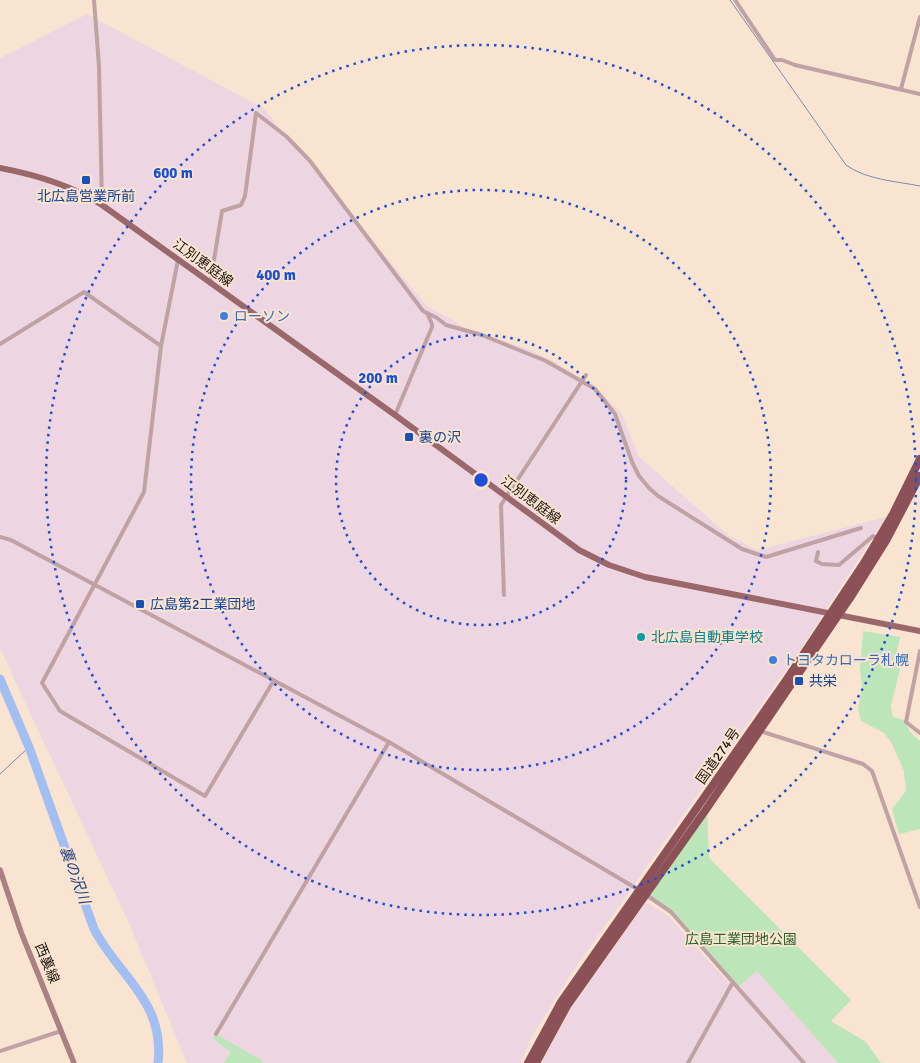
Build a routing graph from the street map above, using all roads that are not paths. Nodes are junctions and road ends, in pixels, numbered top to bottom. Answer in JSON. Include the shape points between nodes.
{"nodes":[{"id":1,"x":94,"y":0,"type":"edge"},
{"id":2,"x":734,"y":0,"type":"edge"},
{"id":3,"x":920,"y":18,"type":"edge"},
{"id":4,"x":901,"y":89,"type":"junction"},
{"id":5,"x":920,"y":94,"type":"edge"},
{"id":6,"x":0,"y":168,"type":"edge"},
{"id":7,"x":102,"y":205,"type":"junction"},
{"id":8,"x":178,"y":260,"type":"junction"},
{"id":9,"x":210,"y":284,"type":"junction"},
{"id":10,"x":427,"y":313,"type":"junction"},
{"id":11,"x":0,"y":344,"type":"edge"},
{"id":12,"x":161,"y":346,"type":"junction"},
{"id":13,"x":586,"y":375,"type":"dead end"},
{"id":14,"x":581,"y":381,"type":"junction"},
{"id":15,"x":395,"y":414,"type":"junction"},
{"id":16,"x":920,"y":458,"type":"edge"},
{"id":17,"x":920,"y":476,"type":"edge"},
{"id":18,"x":506,"y":496,"type":"junction"},
{"id":19,"x":861,"y":528,"type":"dead end"},
{"id":20,"x":0,"y":537,"type":"edge"},
{"id":21,"x":879,"y":539,"type":"junction"},
{"id":22,"x":818,"y":552,"type":"dead end"},
{"id":23,"x":94,"y":584,"type":"junction"},
{"id":24,"x":504,"y":595,"type":"dead end"},
{"id":25,"x":829,"y":614,"type":"junction"},
{"id":26,"x":838,"y":616,"type":"junction"},
{"id":27,"x":920,"y":631,"type":"edge"},
{"id":28,"x":920,"y":651,"type":"edge"},
{"id":29,"x":274,"y":680,"type":"junction"},
{"id":30,"x":756,"y":730,"type":"junction"},
{"id":31,"x":920,"y":733,"type":"edge"},
{"id":32,"x":389,"y":742,"type":"junction"},
{"id":33,"x":0,"y":870,"type":"edge"},
{"id":34,"x":643,"y":892,"type":"junction"},
{"id":35,"x":920,"y":907,"type":"edge"},
{"id":36,"x":733,"y":982,"type":"junction"},
{"id":37,"x":60,"y":1031,"type":"junction"},
{"id":38,"x":216,"y":1034,"type":"dead end"},
{"id":39,"x":0,"y":1051,"type":"edge"},
{"id":40,"x":74,"y":1063,"type":"edge"},
{"id":41,"x":528,"y":1063,"type":"edge"},
{"id":42,"x":536,"y":1063,"type":"edge"},
{"id":43,"x":688,"y":1063,"type":"edge"},
{"id":44,"x":804,"y":1063,"type":"edge"}],
"edges":[{"from":1,"to":7,"type":"street"},
{"from":2,"to":4,"type":"street","via":[[775,60]]},
{"from":3,"to":4,"type":"street"},
{"from":4,"to":5,"type":"street"},
{"from":6,"to":7,"type":"main road","name":"江別恵庭線","via":[[32,174],[78,190]]},
{"from":7,"to":8,"type":"main road","name":"江別恵庭線"},
{"from":8,"to":9,"type":"main road","name":"江別恵庭線"},
{"from":8,"to":12,"type":"street"},
{"from":9,"to":10,"type":"street","via":[[222,211],[242,205],[245,196],[256,113],[310,161]]},
{"from":9,"to":15,"type":"main road","name":"江別恵庭線"},
{"from":10,"to":14,"type":"street","via":[[446,325],[482,335],[546,361]]},
{"from":10,"to":15,"type":"street","via":[[432,327]]},
{"from":11,"to":12,"type":"street","via":[[84,292]]},
{"from":12,"to":23,"type":"street","via":[[144,492]]},
{"from":13,"to":14,"type":"street"},
{"from":14,"to":18,"type":"street"},
{"from":14,"to":19,"type":"street","via":[[595,389],[615,414],[632,462],[649,488],[742,549],[766,557]]},
{"from":15,"to":18,"type":"main road","name":"江別恵庭線"},
{"from":16,"to":21,"type":"highway","name":"国道274号"},
{"from":17,"to":26,"type":"highway","name":"国道274号","via":[[887,539]]},
{"from":18,"to":24,"type":"street","via":[[501,505]]},
{"from":18,"to":25,"type":"main road","name":"江別恵庭線","via":[[579,550],[609,565],[645,577]]},
{"from":20,"to":23,"type":"street"},
{"from":21,"to":22,"type":"street","via":[[873,536],[839,565],[816,561]]},
{"from":21,"to":25,"type":"highway","name":"国道274号"},
{"from":23,"to":29,"type":"street"},
{"from":23,"to":29,"type":"street","via":[[42,683],[60,711],[205,796]]},
{"from":25,"to":26,"type":"main road","name":"江別恵庭線"},
{"from":25,"to":30,"type":"highway","name":"国道274号"},
{"from":26,"to":27,"type":"main road","name":"江別恵庭線"},
{"from":26,"to":30,"type":"highway","name":"国道274号"},
{"from":28,"to":31,"type":"street","via":[[906,722]]},
{"from":29,"to":32,"type":"street"},
{"from":30,"to":34,"type":"highway","name":"国道274号"},
{"from":30,"to":35,"type":"street","via":[[863,764],[872,771]]},
{"from":32,"to":34,"type":"street"},
{"from":32,"to":38,"type":"street"},
{"from":33,"to":37,"type":"street","name":"西裏線"},
{"from":34,"to":36,"type":"street","via":[[671,912]]},
{"from":34,"to":41,"type":"highway","name":"国道274号","via":[[561,1002]]},
{"from":34,"to":42,"type":"highway","name":"国道274号","via":[[567,1006]]},
{"from":36,"to":43,"type":"street"},
{"from":36,"to":44,"type":"street"},
{"from":37,"to":39,"type":"street"},
{"from":37,"to":40,"type":"street","name":"西裏線"}]}
